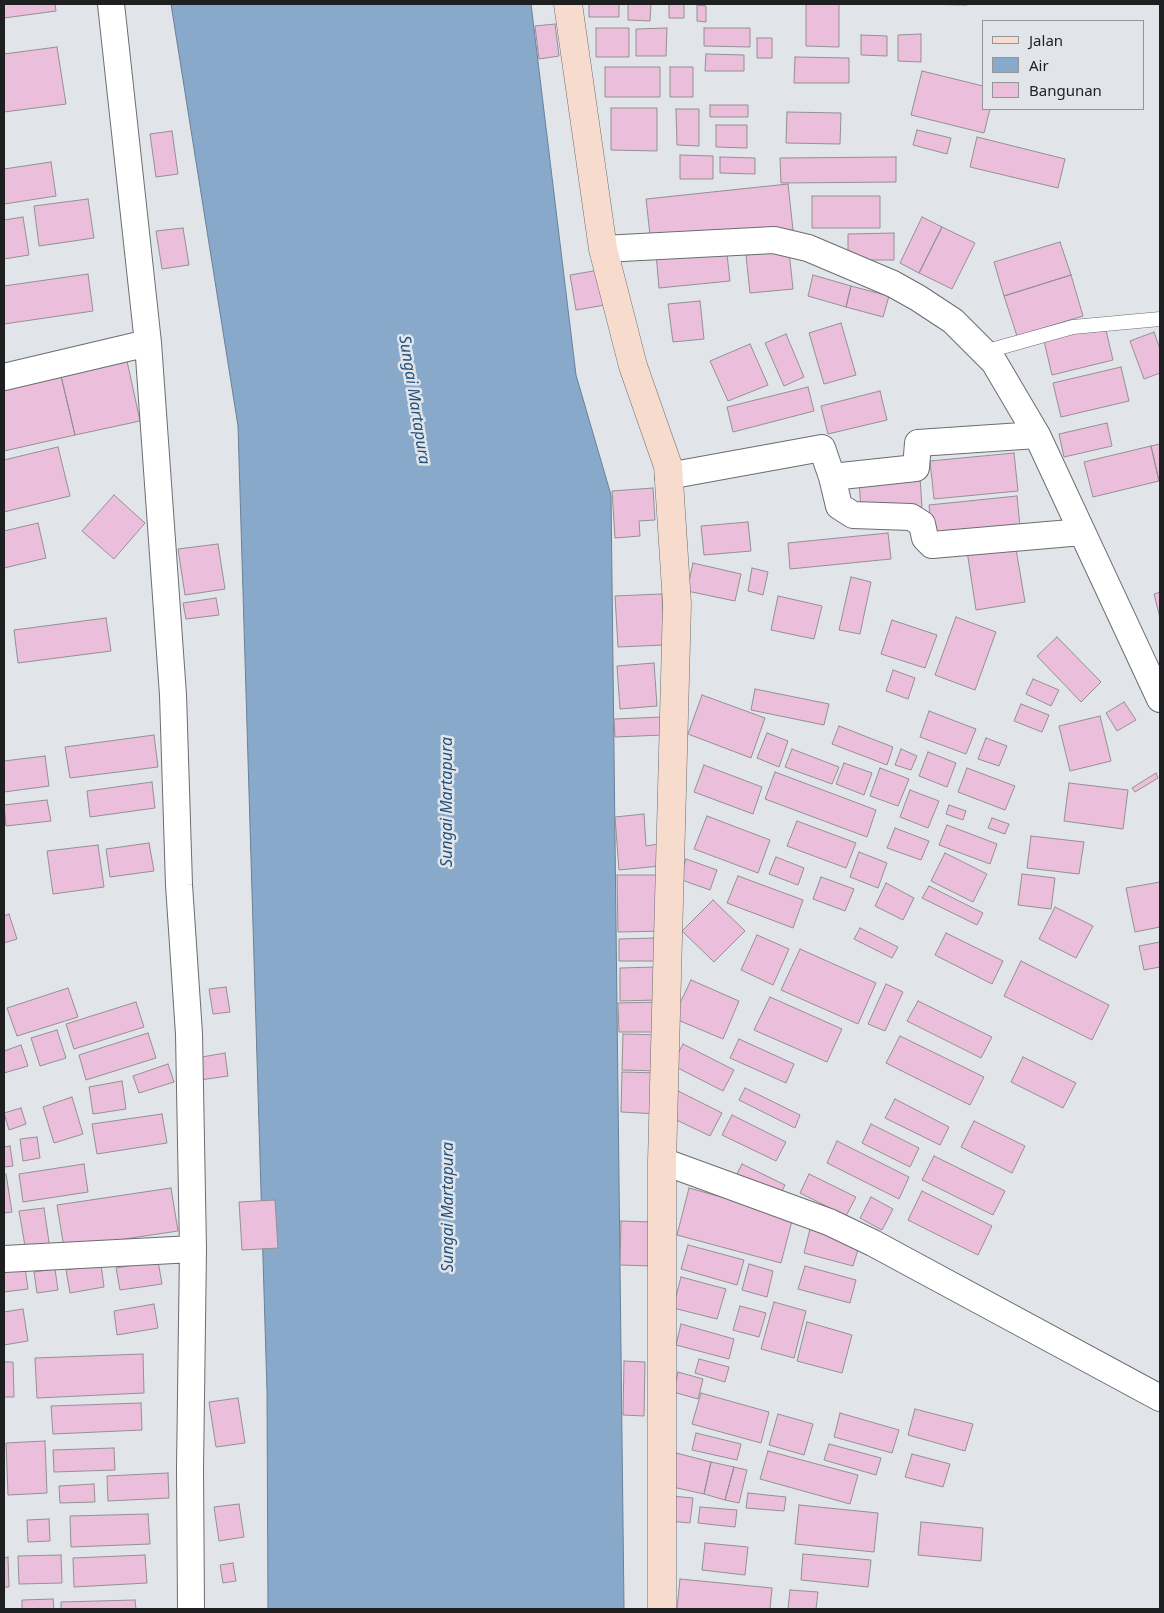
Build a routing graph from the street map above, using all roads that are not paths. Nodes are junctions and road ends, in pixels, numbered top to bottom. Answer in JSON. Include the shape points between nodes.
{"nodes":[{"id":1,"x":111,"y":4,"type":"edge"},
{"id":2,"x":568,"y":4,"type":"edge"},
{"id":3,"x":603,"y":249,"type":"junction"},
{"id":4,"x":1160,"y":319,"type":"edge"},
{"id":5,"x":148,"y":343,"type":"junction"},
{"id":6,"x":984,"y":352,"type":"junction"},
{"id":7,"x":4,"y":377,"type":"edge"},
{"id":8,"x":1037,"y":435,"type":"junction"},
{"id":9,"x":668,"y":471,"type":"junction"},
{"id":10,"x":832,"y":477,"type":"junction"},
{"id":11,"x":1082,"y":532,"type":"junction"},
{"id":12,"x":1160,"y":699,"type":"edge"},
{"id":13,"x":662,"y":1161,"type":"junction"},
{"id":14,"x":193,"y":1249,"type":"junction"},
{"id":15,"x":4,"y":1259,"type":"edge"},
{"id":16,"x":1160,"y":1398,"type":"edge"},
{"id":17,"x":191,"y":1609,"type":"edge"},
{"id":18,"x":662,"y":1609,"type":"edge"}],
"edges":[{"from":1,"to":5,"type":"street"},
{"from":2,"to":3,"type":"street"},
{"from":3,"to":6,"type":"street","via":[[774,240],[808,248],[894,284],[918,298],[953,321]]},
{"from":3,"to":9,"type":"street","via":[[633,366]]},
{"from":4,"to":6,"type":"lane","via":[[1073,326]]},
{"from":5,"to":7,"type":"street"},
{"from":5,"to":14,"type":"street","via":[[173,695],[188,1034]]},
{"from":6,"to":8,"type":"street","via":[[994,362]]},
{"from":8,"to":10,"type":"street","via":[[918,442],[916,468]]},
{"from":8,"to":11,"type":"street"},
{"from":9,"to":10,"type":"street","via":[[822,448]]},
{"from":9,"to":13,"type":"street","via":[[677,604]]},
{"from":10,"to":11,"type":"street","via":[[839,506],[846,512],[912,517],[922,524],[925,538],[932,545]]},
{"from":11,"to":12,"type":"street"},
{"from":13,"to":16,"type":"street","via":[[829,1222]]},
{"from":13,"to":18,"type":"street"},
{"from":14,"to":15,"type":"street"},
{"from":14,"to":17,"type":"street"}]}
